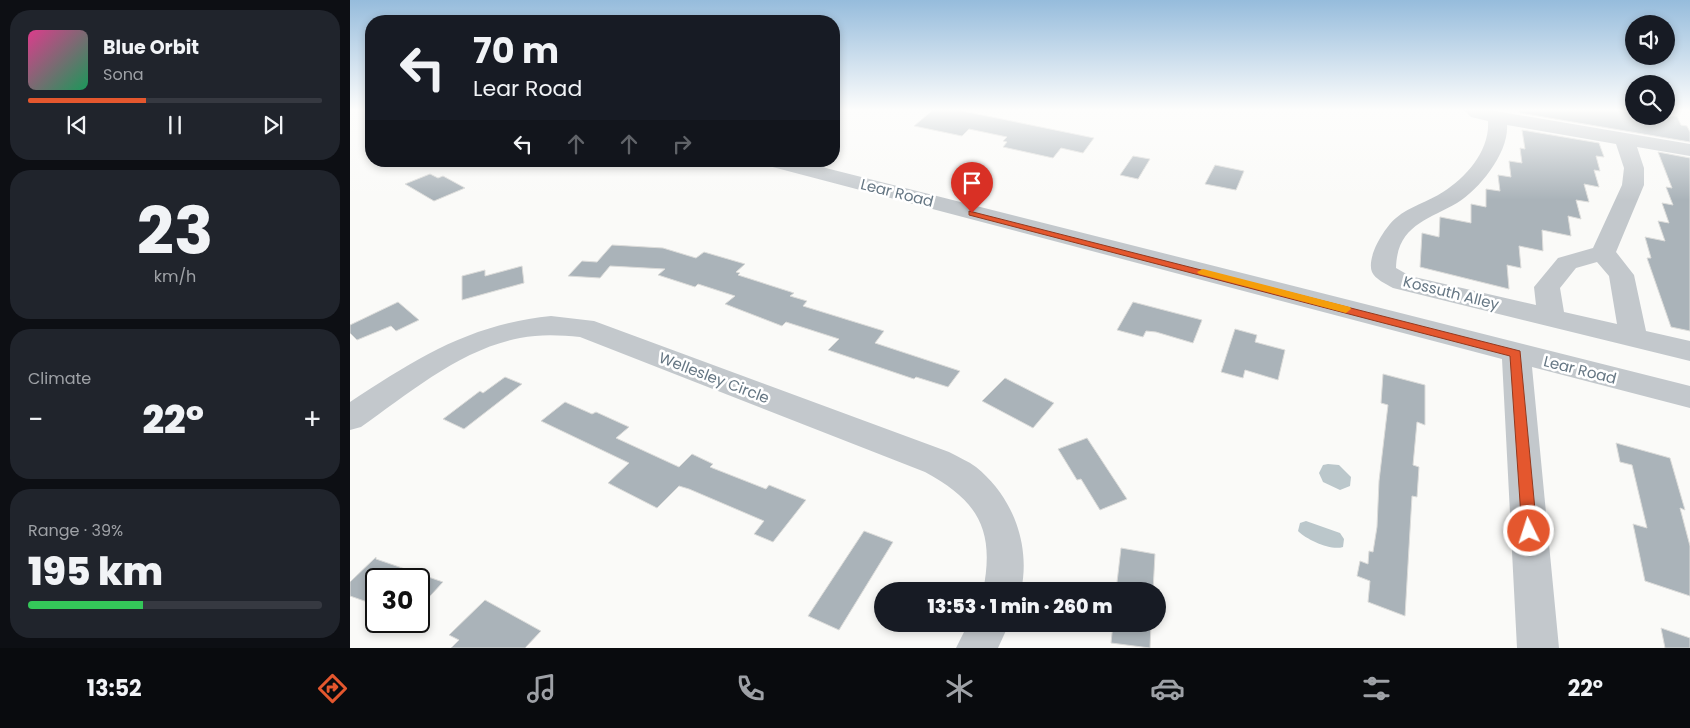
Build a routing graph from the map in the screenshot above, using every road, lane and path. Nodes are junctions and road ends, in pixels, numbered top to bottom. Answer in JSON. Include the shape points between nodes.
{"nodes":[{"id":1,"x":1498,"y":139,"type":"edge"},
{"id":2,"x":1621,"y":139,"type":"edge"},
{"id":3,"x":1625,"y":140,"type":"junction"},
{"id":4,"x":1690,"y":150,"type":"edge"},
{"id":5,"x":795,"y":167,"type":"edge"},
{"id":6,"x":1603,"y":253,"type":"junction"},
{"id":7,"x":1551,"y":318,"type":"junction"},
{"id":8,"x":1633,"y":337,"type":"junction"},
{"id":9,"x":1690,"y":351,"type":"edge"},
{"id":10,"x":1516,"y":354,"type":"junction"},
{"id":11,"x":1690,"y":398,"type":"edge"},
{"id":12,"x":350,"y":418,"type":"edge"},
{"id":13,"x":1004,"y":582,"type":"edge"},
{"id":14,"x":985,"y":632,"type":"edge"},
{"id":15,"x":977,"y":648,"type":"edge"},
{"id":16,"x":1538,"y":648,"type":"edge"}],
"edges":[{"from":1,"to":7,"type":"street","name":"Kossuth Alley","via":[[1492,153],[1457,193],[1402,224],[1390,241],[1384,271],[1402,282]]},
{"from":2,"to":3,"type":"street"},
{"from":3,"to":4,"type":"street"},
{"from":3,"to":6,"type":"street","via":[[1634,168],[1633,185]]},
{"from":5,"to":10,"type":"street","name":"Lear Road"},
{"from":6,"to":7,"type":"street","via":[[1567,263],[1547,287]]},
{"from":6,"to":8,"type":"street","via":[[1621,275]]},
{"from":7,"to":8,"type":"street","name":"Kossuth Alley"},
{"from":8,"to":9,"type":"street","name":"Kossuth Alley"},
{"from":10,"to":11,"type":"street","name":"Lear Road"},
{"from":10,"to":16,"type":"street"},
{"from":12,"to":13,"type":"street","name":"Wellesley Circle","via":[[466,345],[525,327],[553,324],[584,328],[937,462],[963,476],[990,504],[1002,530],[1007,561]]},
{"from":14,"to":15,"type":"street"}]}
